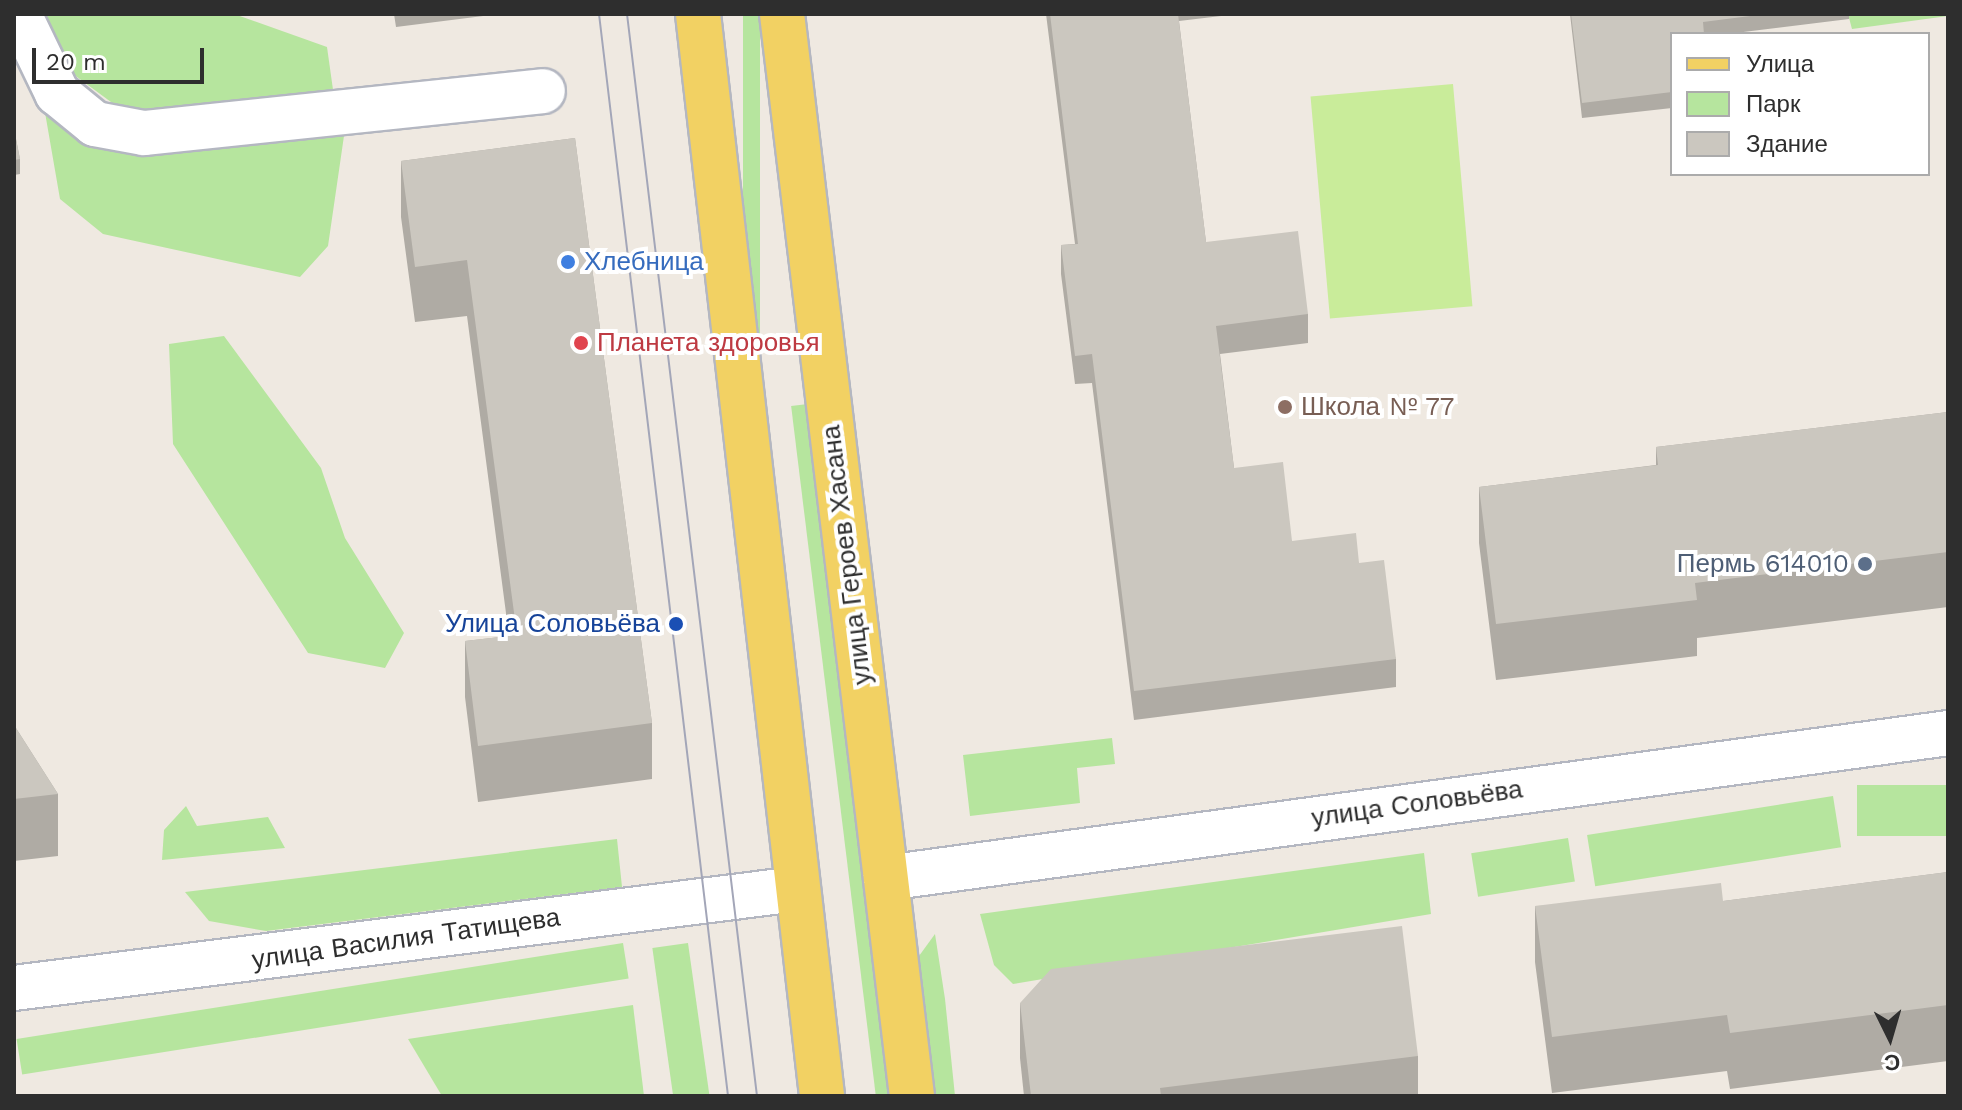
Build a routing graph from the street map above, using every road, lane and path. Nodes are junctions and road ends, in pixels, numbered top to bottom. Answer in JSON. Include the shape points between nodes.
{"nodes":[{"id":1,"x":19,"y":14,"type":"edge"},
{"id":2,"x":698,"y":14,"type":"edge"},
{"id":3,"x":782,"y":14,"type":"edge"},
{"id":4,"x":543,"y":91,"type":"dead end"},
{"id":5,"x":1948,"y":733,"type":"edge"},
{"id":6,"x":886,"y":878,"type":"junction"},
{"id":7,"x":797,"y":889,"type":"junction"},
{"id":8,"x":14,"y":988,"type":"edge"},
{"id":9,"x":822,"y":1096,"type":"edge"},
{"id":10,"x":912,"y":1096,"type":"edge"}],
"edges":[{"from":1,"to":4,"type":"street","via":[[57,93],[95,124],[144,133]]},
{"from":2,"to":7,"type":"main road"},
{"from":3,"to":6,"type":"main road","name":"улица Героев Хасана"},
{"from":5,"to":6,"type":"street","name":"улица Соловьёва"},
{"from":6,"to":10,"type":"main road","name":"улица Героев Хасана"},
{"from":7,"to":8,"type":"street","name":"улица Василия Татищева"},
{"from":7,"to":9,"type":"main road"}]}
